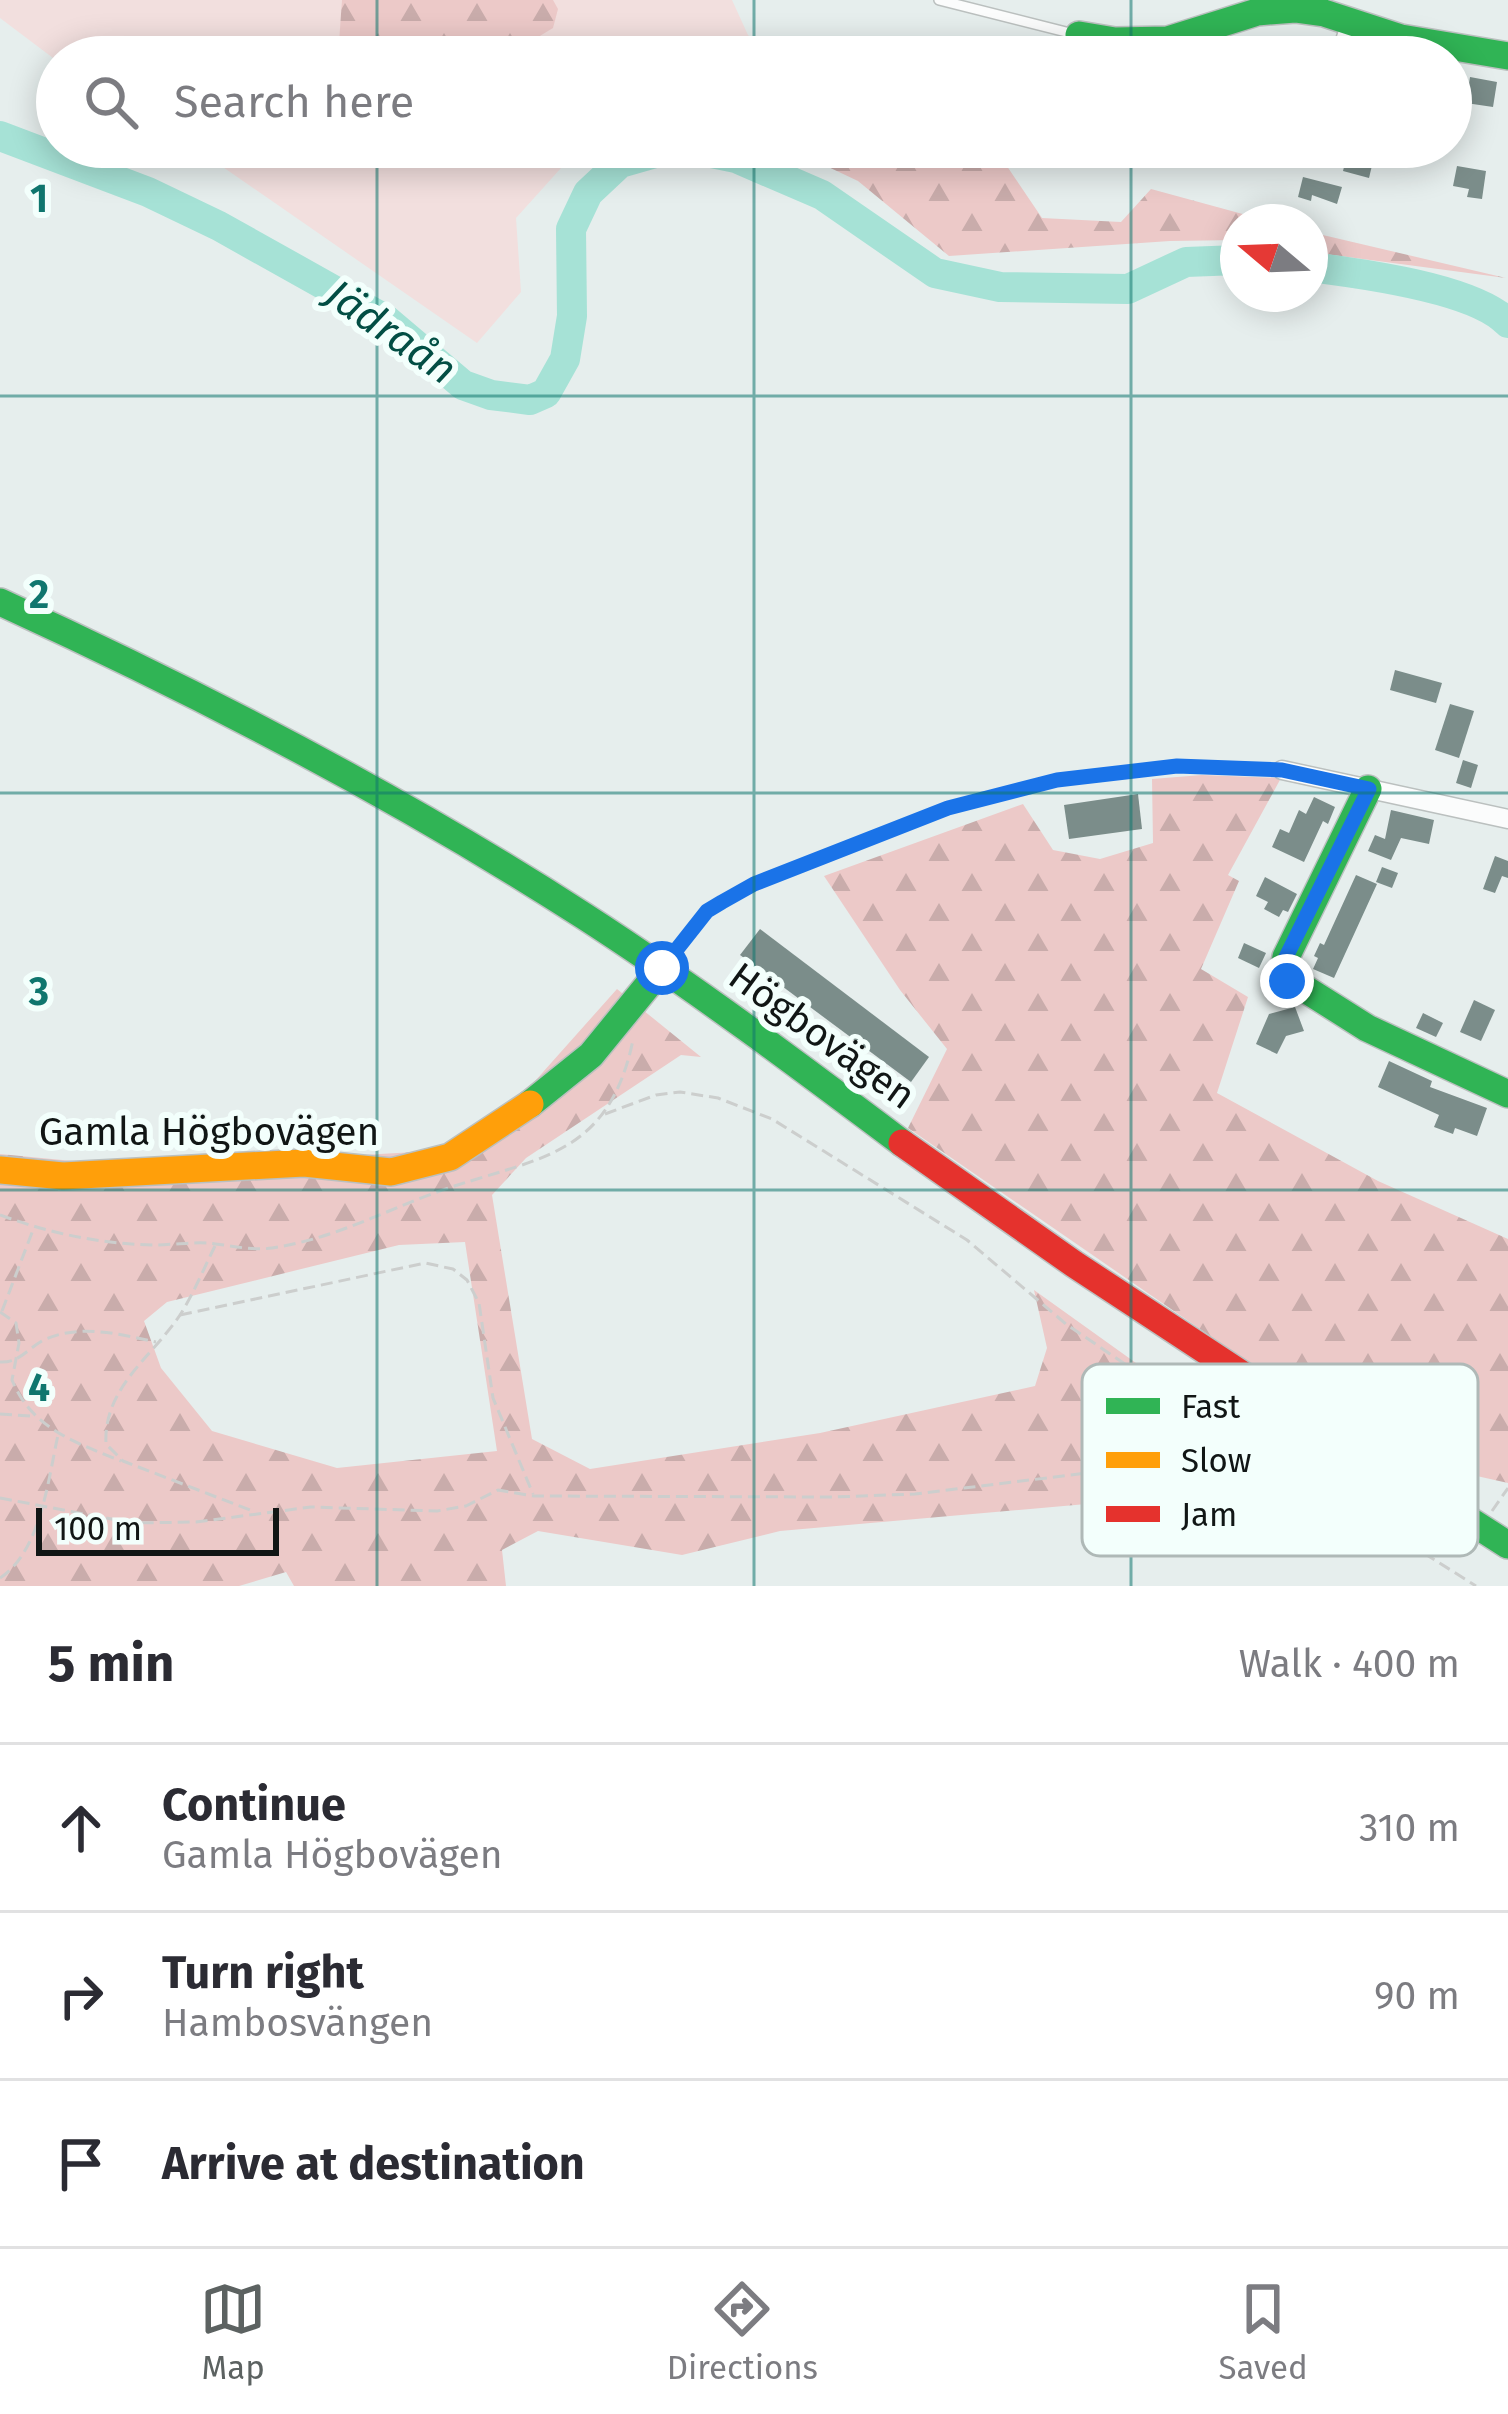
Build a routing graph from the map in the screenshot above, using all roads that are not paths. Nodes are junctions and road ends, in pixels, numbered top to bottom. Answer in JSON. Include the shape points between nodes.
{"nodes":[{"id":1,"x":940,"y":0,"type":"edge"},
{"id":2,"x":1351,"y":22,"type":"junction"},
{"id":3,"x":1079,"y":35,"type":"joint"},
{"id":4,"x":1086,"y":36,"type":"edge"},
{"id":5,"x":1181,"y":36,"type":"edge"},
{"id":6,"x":1347,"y":36,"type":"edge"},
{"id":7,"x":1395,"y":36,"type":"edge"},
{"id":8,"x":1472,"y":50,"type":"edge"},
{"id":9,"x":1508,"y":56,"type":"edge"},
{"id":10,"x":0,"y":602,"type":"edge"},
{"id":11,"x":1282,"y":770,"type":"road end"},
{"id":12,"x":1369,"y":789,"type":"junction"},
{"id":13,"x":1508,"y":819,"type":"edge"},
{"id":14,"x":662,"y":968,"type":"junction"},
{"id":15,"x":1508,"y":1094,"type":"edge"},
{"id":16,"x":0,"y":1170,"type":"edge"},
{"id":17,"x":1220,"y":1364,"type":"edge"},
{"id":18,"x":1478,"y":1526,"type":"edge"},
{"id":19,"x":1508,"y":1545,"type":"edge"}],
"edges":[{"from":1,"to":3,"type":"lane"},
{"from":2,"to":5,"type":"main road","via":[[1270,9]]},
{"from":2,"to":6,"type":"street"},
{"from":2,"to":7,"type":"main road"},
{"from":3,"to":4,"type":"main road"},
{"from":8,"to":9,"type":"main road"},
{"from":10,"to":14,"type":"main road","name":"Högbovägen","via":[[326,761]]},
{"from":11,"to":12,"type":"street"},
{"from":12,"to":13,"type":"street"},
{"from":12,"to":15,"type":"main road","via":[[1283,974],[1366,1028]]},
{"from":14,"to":16,"type":"main road","name":"Gamla Högbovägen","via":[[591,1055],[450,1156],[391,1172],[304,1163],[63,1176]]},
{"from":14,"to":17,"type":"main road","name":"Högbovägen"},
{"from":18,"to":19,"type":"main road","name":"Högbovägen"}]}
